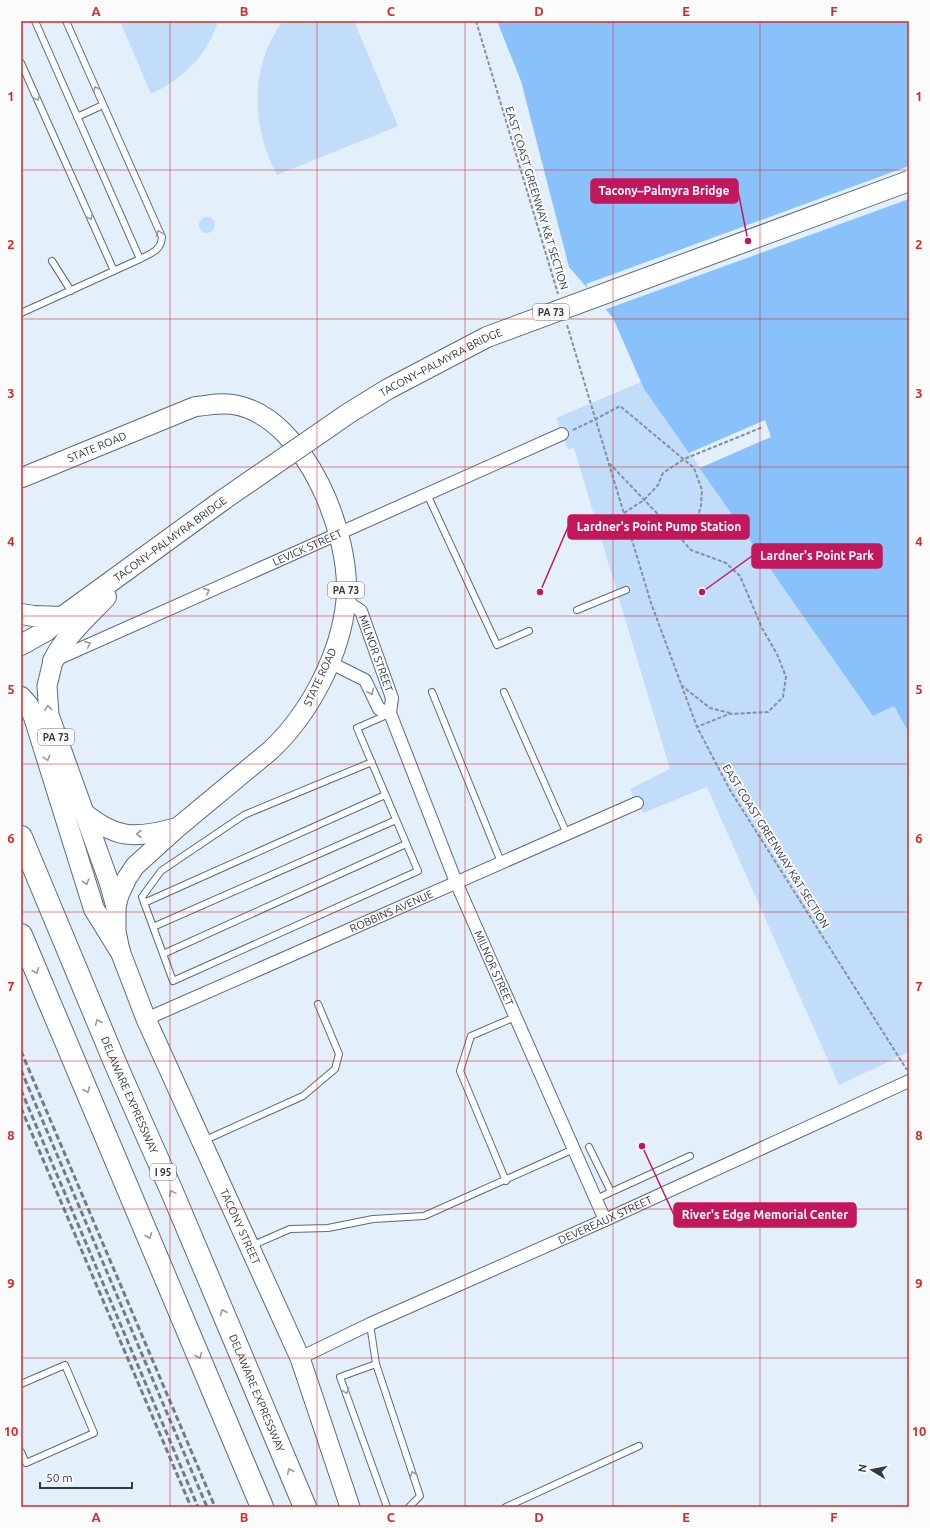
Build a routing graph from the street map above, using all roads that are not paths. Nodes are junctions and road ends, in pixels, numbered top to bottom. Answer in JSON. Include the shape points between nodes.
{"nodes":[{"id":1,"x":35,"y":21,"type":"edge"},
{"id":2,"x":66,"y":21,"type":"edge"},
{"id":3,"x":21,"y":63,"type":"edge"},
{"id":4,"x":103,"y":105,"type":"junction"},
{"id":5,"x":77,"y":117,"type":"junction"},
{"id":6,"x":909,"y":181,"type":"edge"},
{"id":7,"x":140,"y":259,"type":"junction"},
{"id":8,"x":52,"y":261,"type":"dead end"},
{"id":9,"x":114,"y":271,"type":"junction"},
{"id":10,"x":70,"y":290,"type":"junction"},
{"id":11,"x":21,"y":312,"type":"edge"},
{"id":12,"x":562,"y":434,"type":"road end"},
{"id":13,"x":21,"y":478,"type":"edge"},
{"id":14,"x":427,"y":494,"type":"junction"},
{"id":15,"x":339,"y":533,"type":"junction"},
{"id":16,"x":148,"y":554,"type":"junction"},
{"id":17,"x":626,"y":590,"type":"dead end"},
{"id":18,"x":346,"y":601,"type":"junction"},
{"id":19,"x":577,"y":610,"type":"dead end"},
{"id":20,"x":21,"y":614,"type":"edge"},
{"id":21,"x":62,"y":617,"type":"junction"},
{"id":22,"x":46,"y":631,"type":"junction"},
{"id":23,"x":529,"y":631,"type":"dead end"},
{"id":24,"x":21,"y":646,"type":"edge"},
{"id":25,"x":21,"y":660,"type":"edge"},
{"id":26,"x":53,"y":661,"type":"junction"},
{"id":27,"x":330,"y":662,"type":"junction"},
{"id":28,"x":432,"y":692,"type":"dead end"},
{"id":29,"x":504,"y":692,"type":"dead end"},
{"id":30,"x":21,"y":697,"type":"edge"},
{"id":31,"x":390,"y":713,"type":"junction"},
{"id":32,"x":372,"y":762,"type":"junction"},
{"id":33,"x":385,"y":795,"type":"junction"},
{"id":34,"x":637,"y":803,"type":"dead end"},
{"id":35,"x":82,"y":811,"type":"junction"},
{"id":36,"x":396,"y":820,"type":"junction"},
{"id":37,"x":177,"y":828,"type":"junction"},
{"id":38,"x":567,"y":834,"type":"junction"},
{"id":39,"x":21,"y":837,"type":"edge"},
{"id":40,"x":406,"y":844,"type":"junction"},
{"id":41,"x":501,"y":862,"type":"junction"},
{"id":42,"x":456,"y":882,"type":"junction"},
{"id":43,"x":144,"y":903,"type":"junction"},
{"id":44,"x":116,"y":907,"type":"junction"},
{"id":45,"x":153,"y":927,"type":"junction"},
{"id":46,"x":21,"y":935,"type":"edge"},
{"id":47,"x":120,"y":951,"type":"junction"},
{"id":48,"x":163,"y":954,"type":"junction"},
{"id":49,"x":318,"y":1004,"type":"dead end"},
{"id":50,"x":515,"y":1017,"type":"junction"},
{"id":51,"x":146,"y":1019,"type":"junction"},
{"id":52,"x":908,"y":1075,"type":"edge"},
{"id":53,"x":202,"y":1141,"type":"junction"},
{"id":54,"x":589,"y":1147,"type":"dead end"},
{"id":55,"x":574,"y":1149,"type":"junction"},
{"id":56,"x":690,"y":1156,"type":"dead end"},
{"id":57,"x":506,"y":1180,"type":"junction"},
{"id":58,"x":611,"y":1192,"type":"junction"},
{"id":59,"x":596,"y":1199,"type":"junction"},
{"id":60,"x":605,"y":1220,"type":"junction"},
{"id":61,"x":250,"y":1246,"type":"junction"},
{"id":62,"x":370,"y":1324,"type":"junction"},
{"id":63,"x":300,"y":1358,"type":"junction"},
{"id":64,"x":376,"y":1364,"type":"junction"},
{"id":65,"x":21,"y":1384,"type":"edge"},
{"id":66,"x":639,"y":1446,"type":"dead end"},
{"id":67,"x":21,"y":1452,"type":"edge"},
{"id":68,"x":262,"y":1507,"type":"edge"},
{"id":69,"x":305,"y":1507,"type":"edge"},
{"id":70,"x":350,"y":1507,"type":"edge"},
{"id":71,"x":387,"y":1507,"type":"edge"},
{"id":72,"x":409,"y":1507,"type":"edge"},
{"id":73,"x":506,"y":1507,"type":"edge"}],
"edges":[{"from":1,"to":5,"type":"lane"},
{"from":4,"to":2,"type":"lane","one_way":true},
{"from":3,"to":9,"type":"lane","one_way":true},
{"from":4,"to":5,"type":"lane"},
{"from":7,"to":4,"type":"lane","one_way":true,"via":[[158,250],[162,237]]},
{"from":5,"to":7,"type":"lane"},
{"from":6,"to":16,"type":"highway","name":"TACONY–PALMYRA BRIDGE","number":"PA 73","bridge":true,"via":[[487,337],[388,389],[349,413]]},
{"from":7,"to":9,"type":"lane"},
{"from":8,"to":10,"type":"lane"},
{"from":9,"to":10,"type":"lane"},
{"from":10,"to":11,"type":"lane"},
{"from":12,"to":14,"type":"street","name":"LEVICK STREET"},
{"from":13,"to":15,"type":"main road","name":"STATE ROAD","number":"PA 73","via":[[194,407],[236,404],[265,417],[293,444],[316,476]]},
{"from":14,"to":15,"type":"street","name":"LEVICK STREET"},
{"from":14,"to":23,"type":"lane","via":[[497,645]]},
{"from":15,"to":18,"type":"main road","name":"STATE ROAD","number":"PA 73","via":[[345,561]]},
{"from":26,"to":15,"type":"street","name":"LEVICK STREET","one_way":true},
{"from":16,"to":21,"type":"highway","name":"TACONY–PALMYRA BRIDGE","number":"PA 73"},
{"from":16,"to":26,"type":"highway","number":"PA 73","via":[[75,627]]},
{"from":17,"to":19,"type":"lane"},
{"from":18,"to":27,"type":"main road","name":"STATE ROAD","number":"PA 73"},
{"from":18,"to":31,"type":"street","name":"MILNOR STREET","via":[[361,611],[392,698]]},
{"from":20,"to":21,"type":"highway"},
{"from":21,"to":22,"type":"highway","name":"TACONY–PALMYRA BRIDGE","number":"PA 73"},
{"from":22,"to":24,"type":"highway"},
{"from":22,"to":25,"type":"highway"},
{"from":35,"to":26,"type":"main road","number":"PA 73","one_way":true,"via":[[49,715],[47,686]]},
{"from":27,"to":31,"type":"street","name":"MILNOR STREET","one_way":true,"via":[[365,680],[379,709]]},
{"from":27,"to":37,"type":"main road","name":"STATE ROAD","number":"PA 73","via":[[308,704],[284,737]]},
{"from":28,"to":41,"type":"lane"},
{"from":29,"to":38,"type":"lane"},
{"from":30,"to":47,"type":"highway","one_way":true,"via":[[34,717],[94,909]]},
{"from":31,"to":32,"type":"lane","via":[[357,728]]},
{"from":31,"to":42,"type":"street","name":"MILNOR STREET"},
{"from":32,"to":33,"type":"lane"},
{"from":32,"to":43,"type":"lane","via":[[244,815],[161,871],[142,897]]},
{"from":33,"to":36,"type":"lane"},
{"from":33,"to":43,"type":"lane"},
{"from":34,"to":38,"type":"street","name":"ROBBINS AVENUE"},
{"from":37,"to":35,"type":"main road","number":"PA 73","one_way":true,"via":[[155,833],[122,834],[103,827]]},
{"from":35,"to":44,"type":"main road"},
{"from":36,"to":40,"type":"lane"},
{"from":36,"to":45,"type":"lane"},
{"from":37,"to":44,"type":"main road","name":"STATE ROAD","via":[[135,866],[122,887]]},
{"from":38,"to":41,"type":"street","name":"ROBBINS AVENUE"},
{"from":69,"to":39,"type":"highway","name":"DELAWARE EXPRESSWAY","number":"I 95","one_way":true},
{"from":40,"to":48,"type":"lane"},
{"from":40,"to":48,"type":"lane","via":[[418,872],[173,981]]},
{"from":41,"to":42,"type":"street","name":"ROBBINS AVENUE"},
{"from":42,"to":50,"type":"street","name":"MILNOR STREET"},
{"from":42,"to":51,"type":"street","name":"ROBBINS AVENUE"},
{"from":43,"to":45,"type":"lane"},
{"from":44,"to":47,"type":"main road","name":"STATE ROAD","via":[[116,931]]},
{"from":45,"to":48,"type":"lane"},
{"from":46,"to":68,"type":"highway","one_way":true},
{"from":47,"to":51,"type":"main road","name":"TACONY STREET"},
{"from":49,"to":53,"type":"lane","via":[[339,1054],[335,1069],[303,1096]]},
{"from":50,"to":55,"type":"street","name":"MILNOR STREET"},
{"from":50,"to":57,"type":"lane","via":[[471,1036],[460,1071]]},
{"from":51,"to":53,"type":"main road","name":"TACONY STREET"},
{"from":52,"to":60,"type":"street","name":"DEVEREAUX STREET"},
{"from":53,"to":61,"type":"main road","name":"TACONY STREET"},
{"from":54,"to":58,"type":"lane"},
{"from":55,"to":57,"type":"lane"},
{"from":55,"to":59,"type":"street","name":"MILNOR STREET"},
{"from":56,"to":58,"type":"lane"},
{"from":57,"to":61,"type":"lane","via":[[424,1216],[373,1219],[328,1228],[290,1229]]},
{"from":58,"to":59,"type":"lane"},
{"from":59,"to":60,"type":"street","name":"MILNOR STREET"},
{"from":60,"to":62,"type":"street","name":"DEVEREAUX STREET"},
{"from":61,"to":63,"type":"main road","name":"TACONY STREET"},
{"from":62,"to":63,"type":"street","name":"DEVEREAUX STREET"},
{"from":62,"to":64,"type":"lane"},
{"from":63,"to":70,"type":"main road","name":"TACONY STREET"},
{"from":64,"to":71,"type":"lane","one_way":true,"via":[[340,1377]]},
{"from":72,"to":64,"type":"lane","one_way":true,"via":[[420,1496]]},
{"from":65,"to":67,"type":"lane","via":[[65,1365],[94,1433],[26,1463]]},
{"from":66,"to":73,"type":"lane"}]}
